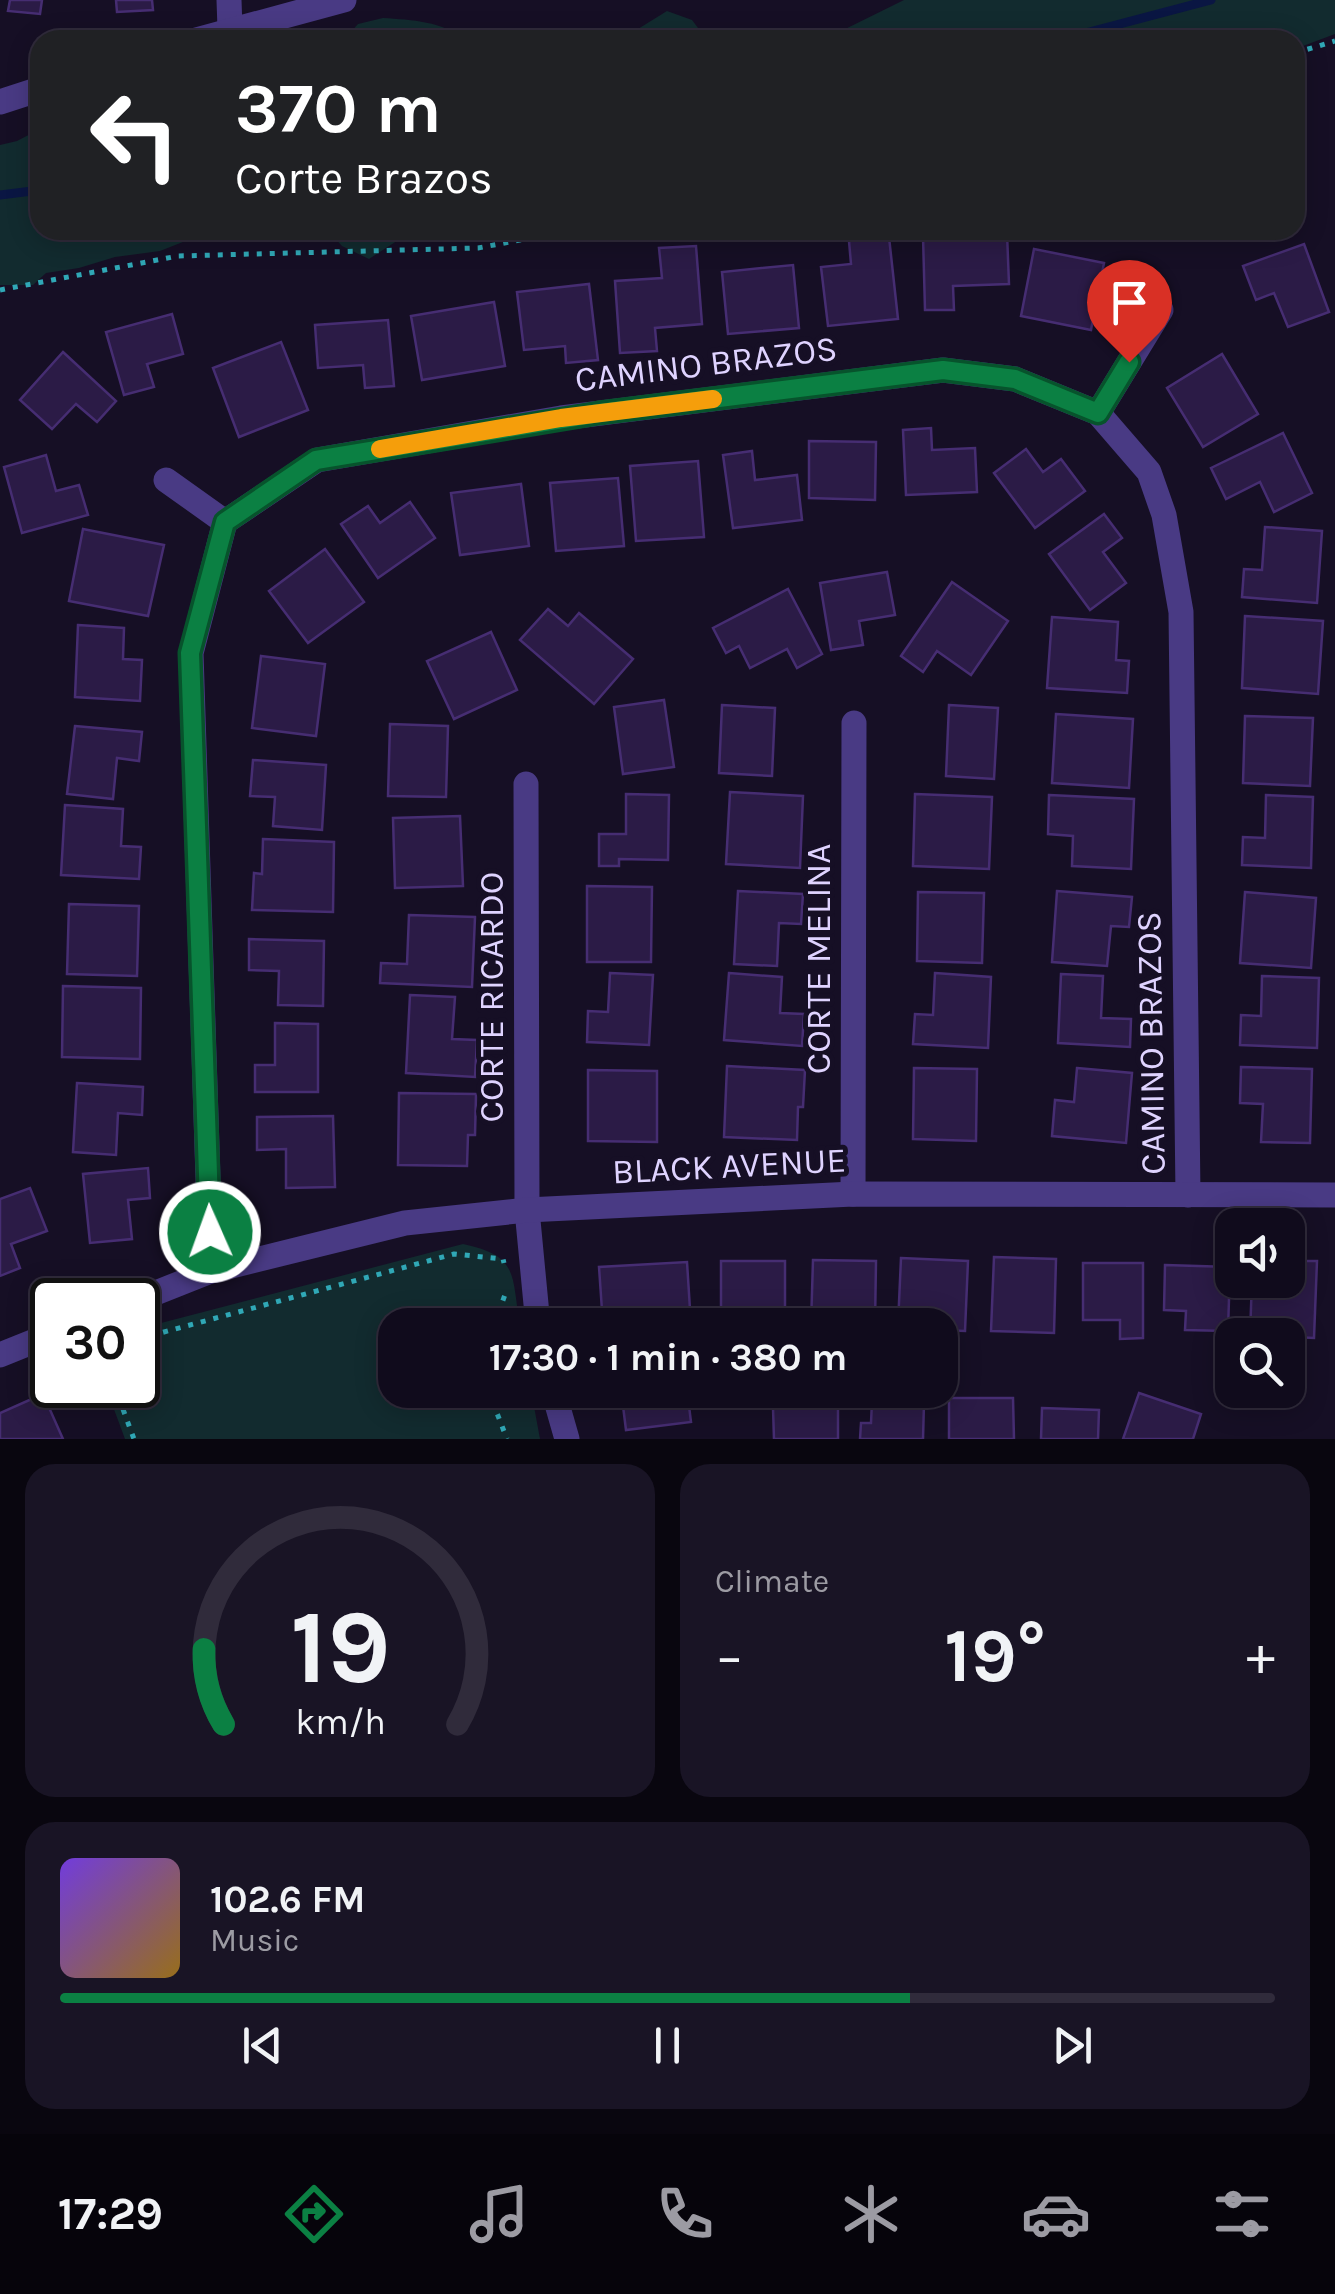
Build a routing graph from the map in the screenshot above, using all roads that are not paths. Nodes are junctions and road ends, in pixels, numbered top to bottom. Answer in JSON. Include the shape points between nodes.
{"nodes":[{"id":1,"x":230,"y":0,"type":"edge"},
{"id":2,"x":344,"y":0,"type":"edge"},
{"id":3,"x":230,"y":29,"type":"junction"},
{"id":4,"x":227,"y":30,"type":"edge"},
{"id":5,"x":30,"y":92,"type":"edge"},
{"id":6,"x":0,"y":102,"type":"edge"},
{"id":7,"x":1161,"y":310,"type":"dead end"},
{"id":8,"x":1098,"y":413,"type":"junction"},
{"id":9,"x":166,"y":480,"type":"dead end"},
{"id":10,"x":225,"y":522,"type":"junction"},
{"id":11,"x":854,"y":723,"type":"dead end"},
{"id":12,"x":526,"y":784,"type":"dead end"},
{"id":13,"x":852,"y":1194,"type":"junction"},
{"id":14,"x":1188,"y":1196,"type":"junction"},
{"id":15,"x":1335,"y":1196,"type":"edge"},
{"id":16,"x":527,"y":1210,"type":"junction"},
{"id":17,"x":212,"y":1271,"type":"junction"},
{"id":18,"x":160,"y":1291,"type":"edge"},
{"id":19,"x":536,"y":1308,"type":"edge"},
{"id":20,"x":30,"y":1343,"type":"edge"},
{"id":21,"x":0,"y":1355,"type":"edge"},
{"id":22,"x":559,"y":1408,"type":"edge"},
{"id":23,"x":567,"y":1439,"type":"edge"}],
"edges":[{"from":1,"to":3,"type":"street"},
{"from":2,"to":3,"type":"street"},
{"from":3,"to":4,"type":"street"},
{"from":5,"to":6,"type":"street"},
{"from":7,"to":8,"type":"street"},
{"from":8,"to":10,"type":"street","name":"CAMINO BRAZOS","via":[[1015,379],[943,370],[599,413],[316,460]]},
{"from":8,"to":14,"type":"street","name":"CAMINO BRAZOS","via":[[1149,472],[1164,515],[1181,612]]},
{"from":9,"to":10,"type":"street"},
{"from":10,"to":17,"type":"street","via":[[190,653]]},
{"from":11,"to":13,"type":"street","name":"CORTE MELINA"},
{"from":12,"to":16,"type":"street","name":"CORTE RICARDO"},
{"from":13,"to":14,"type":"street","name":"BLACK AVENUE"},
{"from":13,"to":16,"type":"street","name":"BLACK AVENUE"},
{"from":14,"to":15,"type":"street","name":"BLACK AVENUE"},
{"from":16,"to":17,"type":"street","name":"BLACK AVENUE","via":[[405,1223]]},
{"from":16,"to":19,"type":"street","name":"CORTE RICARDO"},
{"from":17,"to":18,"type":"street","name":"BLACK AVENUE"},
{"from":20,"to":21,"type":"street"},
{"from":22,"to":23,"type":"street"}]}
